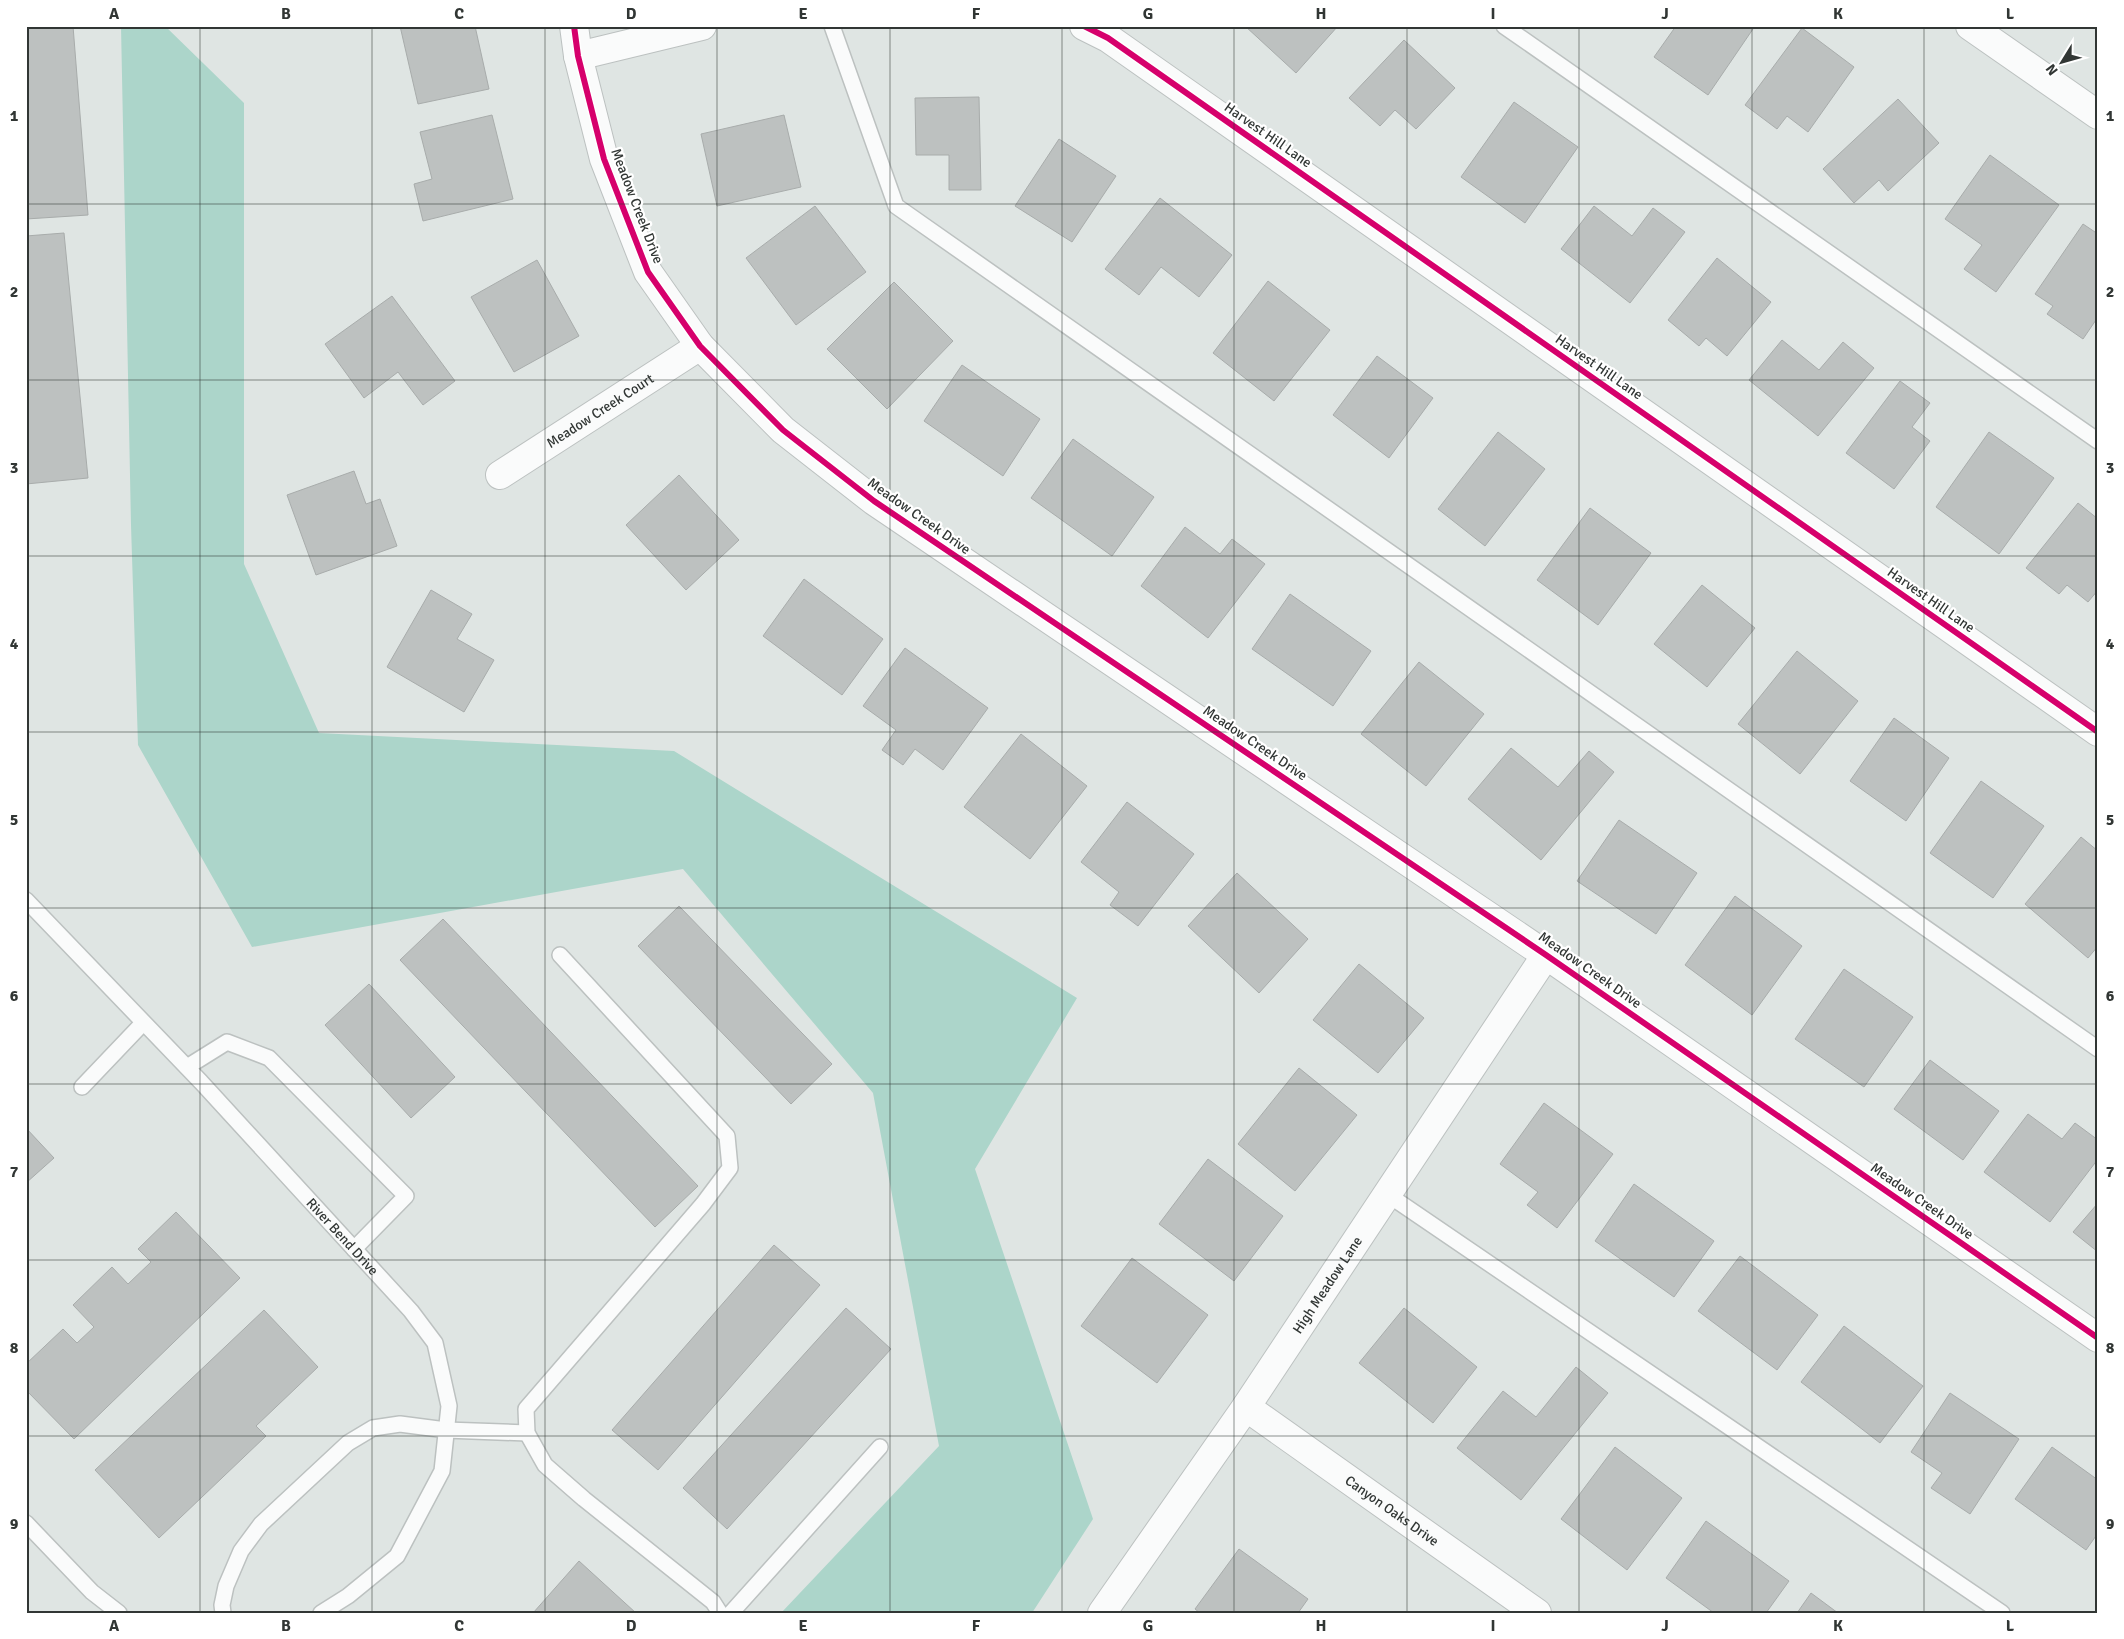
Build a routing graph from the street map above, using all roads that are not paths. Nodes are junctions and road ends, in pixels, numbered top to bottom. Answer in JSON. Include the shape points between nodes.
{"nodes":[{"id":1,"x":574,"y":26,"type":"edge"},
{"id":2,"x":702,"y":26,"type":"edge"},
{"id":3,"x":832,"y":26,"type":"edge"},
{"id":4,"x":1084,"y":26,"type":"edge"},
{"id":5,"x":1504,"y":26,"type":"edge"},
{"id":6,"x":1970,"y":26,"type":"edge"},
{"id":7,"x":578,"y":56,"type":"junction"},
{"id":8,"x":2098,"y":115,"type":"edge"},
{"id":9,"x":700,"y":346,"type":"junction"},
{"id":10,"x":2098,"y":441,"type":"edge"},
{"id":11,"x":500,"y":475,"type":"dead end"},
{"id":12,"x":2098,"y":732,"type":"edge"},
{"id":13,"x":26,"y":900,"type":"edge"},
{"id":14,"x":1546,"y":954,"type":"junction"},
{"id":15,"x":560,"y":956,"type":"dead end"},
{"id":16,"x":143,"y":1023,"type":"junction"},
{"id":17,"x":2098,"y":1049,"type":"edge"},
{"id":18,"x":187,"y":1067,"type":"junction"},
{"id":19,"x":82,"y":1087,"type":"dead end"},
{"id":20,"x":1387,"y":1194,"type":"junction"},
{"id":21,"x":354,"y":1249,"type":"junction"},
{"id":22,"x":2098,"y":1338,"type":"edge"},
{"id":23,"x":1246,"y":1407,"type":"junction"},
{"id":24,"x":446,"y":1430,"type":"junction"},
{"id":25,"x":526,"y":1433,"type":"junction"},
{"id":26,"x":880,"y":1447,"type":"dead end"},
{"id":27,"x":26,"y":1523,"type":"edge"},
{"id":28,"x":119,"y":1613,"type":"edge"},
{"id":29,"x":223,"y":1613,"type":"edge"},
{"id":30,"x":321,"y":1613,"type":"edge"},
{"id":31,"x":720,"y":1613,"type":"edge"},
{"id":32,"x":731,"y":1613,"type":"edge"},
{"id":33,"x":1102,"y":1613,"type":"edge"},
{"id":34,"x":1537,"y":1613,"type":"edge"},
{"id":35,"x":2002,"y":1613,"type":"edge"}],
"edges":[{"from":1,"to":7,"type":"street","name":"Meadow Creek Drive"},
{"from":2,"to":7,"type":"street"},
{"from":3,"to":17,"type":"lane","via":[[896,206]]},
{"from":4,"to":12,"type":"street","name":"Harvest Hill Lane","via":[[1108,38]]},
{"from":5,"to":10,"type":"lane"},
{"from":6,"to":8,"type":"street"},
{"from":7,"to":9,"type":"street","name":"Meadow Creek Drive","via":[[604,159],[648,272]]},
{"from":9,"to":11,"type":"street","name":"Meadow Creek Court"},
{"from":9,"to":14,"type":"street","name":"Meadow Creek Drive","via":[[783,430],[874,501]]},
{"from":13,"to":16,"type":"lane","name":"River Bend Drive"},
{"from":14,"to":20,"type":"street","name":"High Meadow Lane"},
{"from":14,"to":22,"type":"street","name":"Meadow Creek Drive"},
{"from":15,"to":25,"type":"lane","via":[[728,1136],[730,1168],[703,1204],[526,1409]]},
{"from":16,"to":18,"type":"lane","name":"River Bend Drive"},
{"from":16,"to":19,"type":"lane"},
{"from":18,"to":21,"type":"lane","name":"River Bend Drive"},
{"from":18,"to":21,"type":"lane","via":[[227,1042],[269,1058],[406,1196]]},
{"from":20,"to":23,"type":"street","name":"High Meadow Lane"},
{"from":20,"to":35,"type":"lane"},
{"from":21,"to":24,"type":"lane","name":"River Bend Drive","via":[[411,1311],[435,1343],[449,1406]]},
{"from":23,"to":33,"type":"street","name":"High Meadow Lane"},
{"from":23,"to":34,"type":"street","name":"Canyon Oaks Drive"},
{"from":24,"to":25,"type":"lane"},
{"from":24,"to":29,"type":"lane","via":[[400,1424],[373,1428],[348,1443],[261,1524],[241,1551],[226,1586]]},
{"from":24,"to":30,"type":"lane","name":"River Bend Drive","via":[[442,1471],[397,1556],[348,1596]]},
{"from":25,"to":31,"type":"lane","via":[[545,1465],[713,1602]]},
{"from":26,"to":32,"type":"lane"},
{"from":27,"to":28,"type":"lane","via":[[92,1592]]}]}
